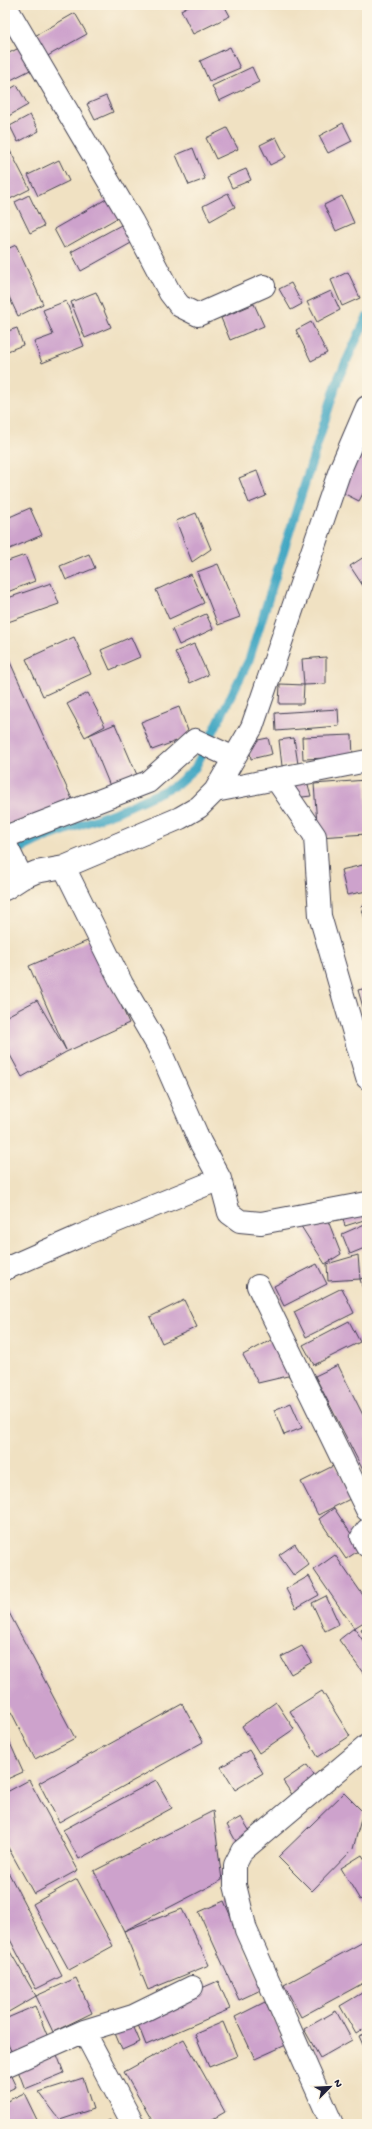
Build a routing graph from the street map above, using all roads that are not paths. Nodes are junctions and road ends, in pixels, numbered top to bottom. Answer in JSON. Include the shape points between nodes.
{"nodes":[{"id":1,"x":5,"y":5,"type":"edge"},
{"id":2,"x":264,"y":286,"type":"dead end"},
{"id":3,"x":367,"y":407,"type":"edge"},
{"id":4,"x":230,"y":756,"type":"junction"},
{"id":5,"x":367,"y":761,"type":"edge"},
{"id":6,"x":276,"y":779,"type":"junction"},
{"id":7,"x":215,"y":791,"type":"junction"},
{"id":8,"x":11,"y":862,"type":"edge"},
{"id":9,"x":64,"y":867,"type":"junction"},
{"id":10,"x":367,"y":1078,"type":"edge"},
{"id":11,"x":220,"y":1179,"type":"junction"},
{"id":12,"x":367,"y":1203,"type":"edge"},
{"id":13,"x":5,"y":1269,"type":"edge"},
{"id":14,"x":258,"y":1286,"type":"dead end"},
{"id":15,"x":367,"y":1510,"type":"edge"},
{"id":16,"x":367,"y":1530,"type":"edge"},
{"id":17,"x":367,"y":1546,"type":"edge"},
{"id":18,"x":367,"y":1746,"type":"edge"},
{"id":19,"x":192,"y":1987,"type":"dead end"},
{"id":20,"x":84,"y":2032,"type":"junction"},
{"id":21,"x":5,"y":2066,"type":"edge"},
{"id":22,"x":133,"y":2124,"type":"edge"},
{"id":23,"x":332,"y":2124,"type":"edge"}],
"edges":[{"from":1,"to":2,"type":"street","via":[[180,306],[198,315]]},
{"from":3,"to":4,"type":"street","via":[[340,470],[252,727]]},
{"from":4,"to":7,"type":"street"},
{"from":4,"to":8,"type":"street","via":[[195,740],[148,782]]},
{"from":5,"to":6,"type":"street"},
{"from":6,"to":7,"type":"street"},
{"from":6,"to":10,"type":"street","via":[[314,836],[320,916]]},
{"from":7,"to":9,"type":"street","via":[[199,807],[180,818]]},
{"from":8,"to":9,"type":"street","via":[[36,872]]},
{"from":9,"to":11,"type":"street","via":[[122,984],[158,1046],[200,1142]]},
{"from":11,"to":12,"type":"street","via":[[229,1213],[240,1221],[249,1223],[282,1220],[311,1212],[337,1210]]},
{"from":11,"to":13,"type":"street"},
{"from":14,"to":15,"type":"street"},
{"from":16,"to":17,"type":"street","via":[[362,1536]]},
{"from":18,"to":23,"type":"street","via":[[242,1851],[235,1865],[235,1885],[246,1930]]},
{"from":19,"to":20,"type":"street","via":[[133,2016]]},
{"from":20,"to":21,"type":"street"},
{"from":20,"to":22,"type":"street"}]}
